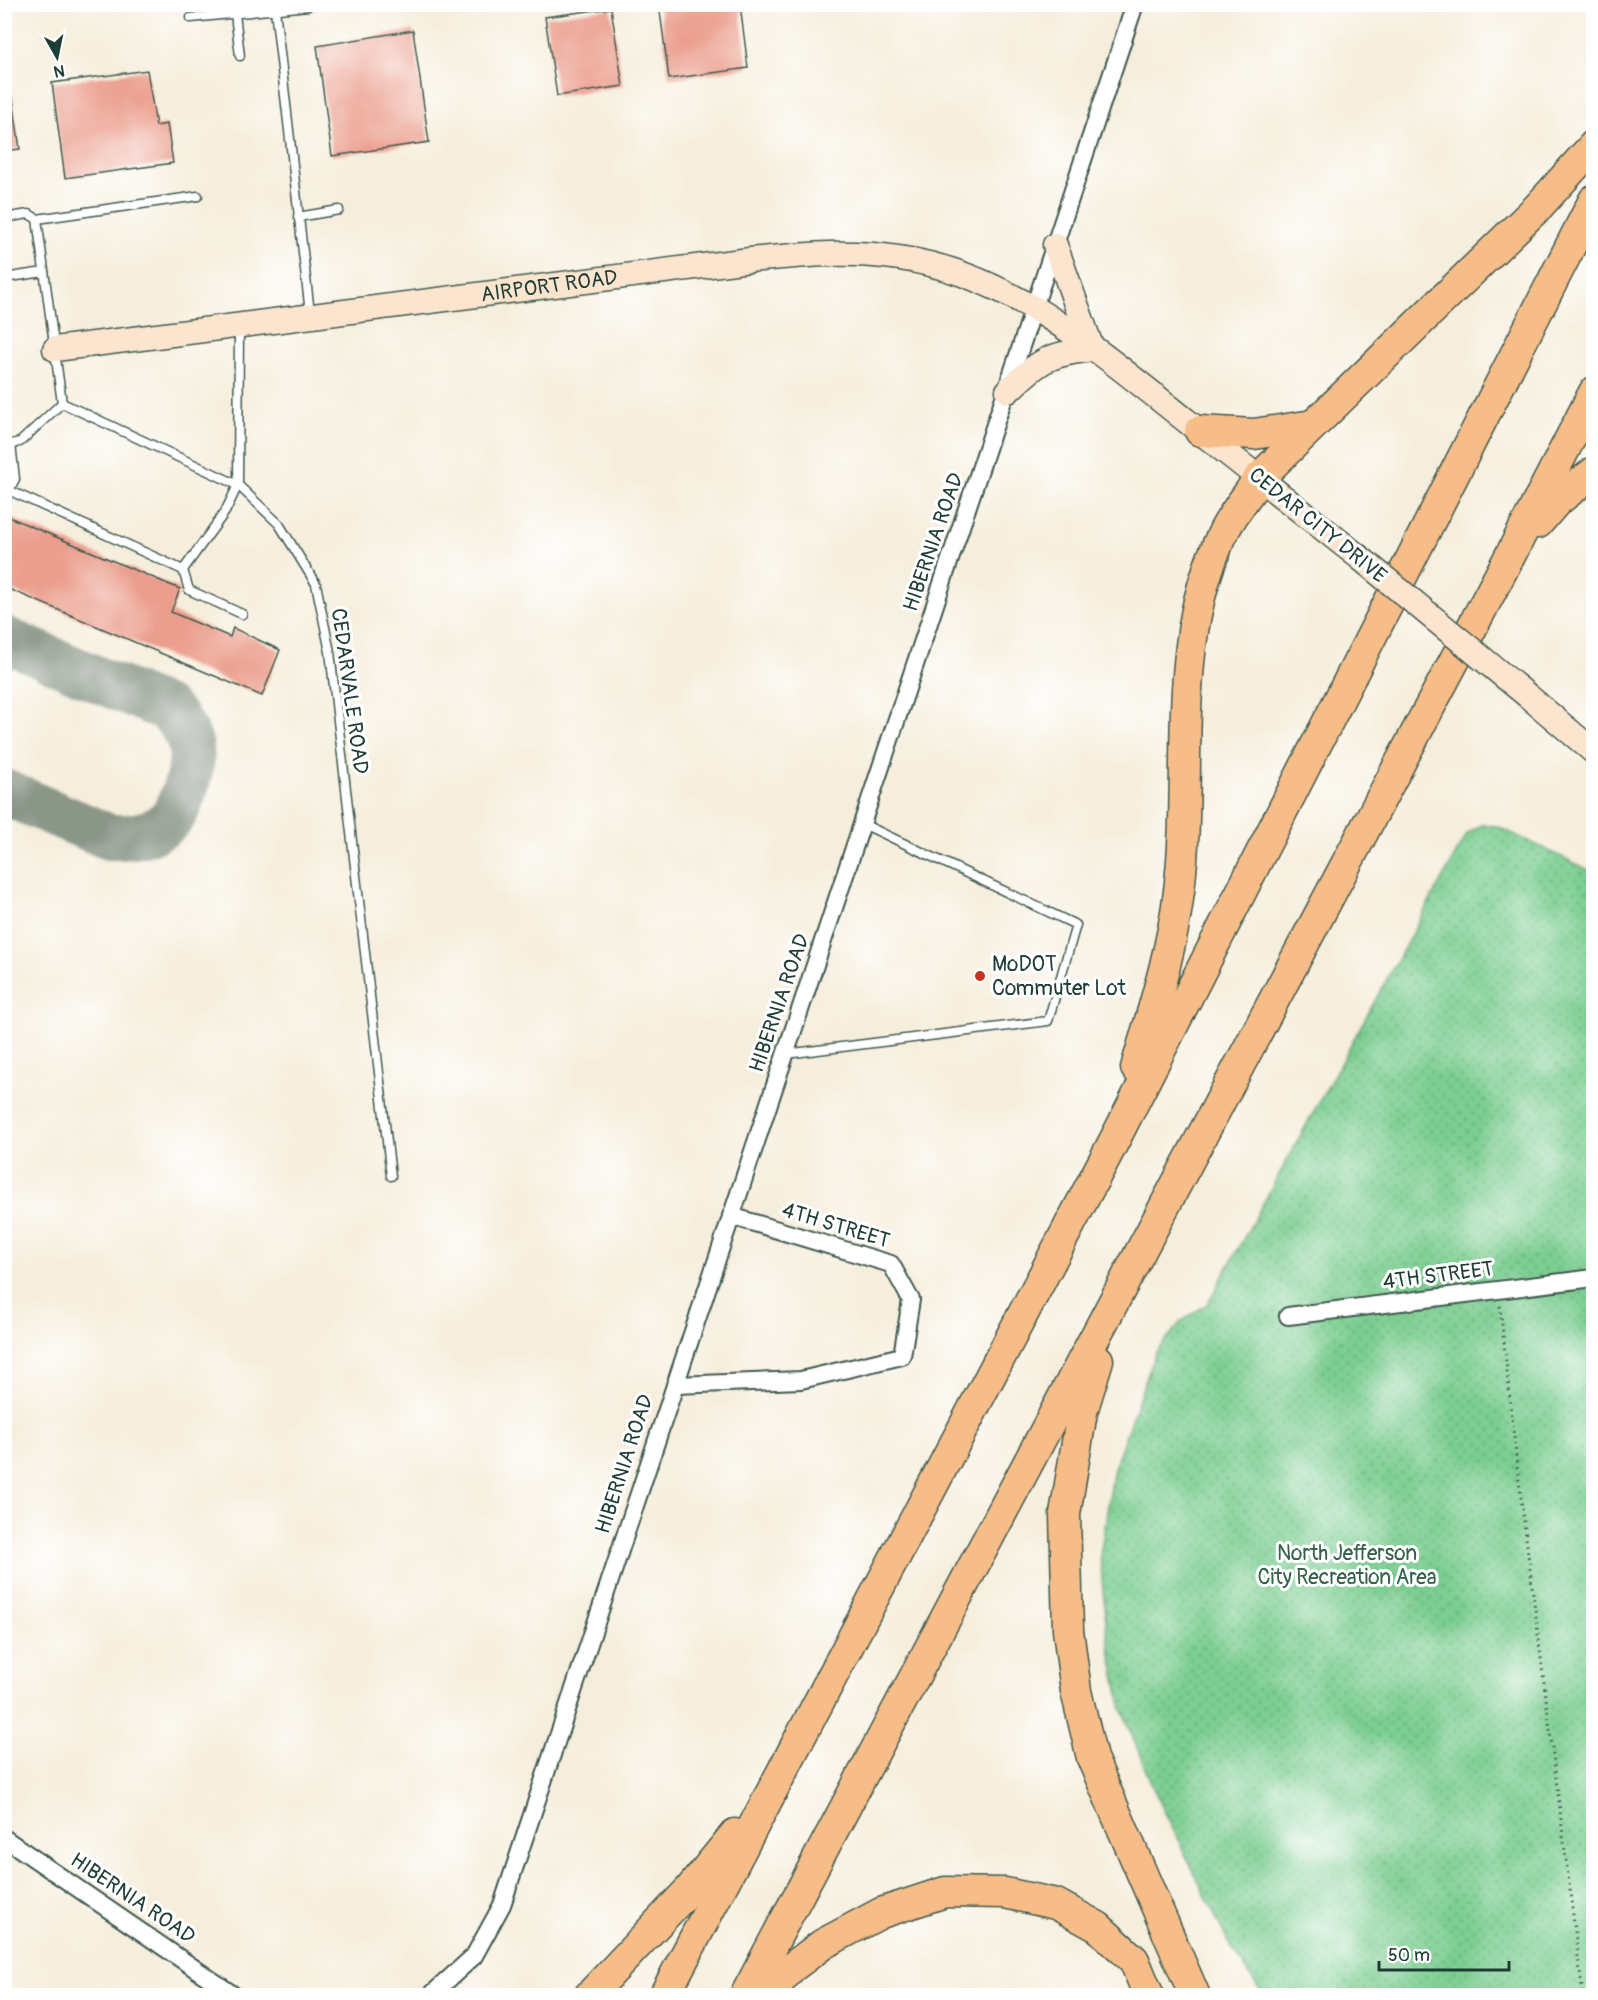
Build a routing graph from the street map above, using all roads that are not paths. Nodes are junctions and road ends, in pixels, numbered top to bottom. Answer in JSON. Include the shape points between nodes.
{"nodes":[{"id":1,"x":1135,"y":4,"type":"edge"},
{"id":2,"x":308,"y":6,"type":"edge"},
{"id":3,"x":275,"y":9,"type":"junction"},
{"id":4,"x":235,"y":14,"type":"junction"},
{"id":5,"x":191,"y":18,"type":"dead end"},
{"id":6,"x":240,"y":56,"type":"dead end"},
{"id":7,"x":1593,"y":145,"type":"edge"},
{"id":8,"x":198,"y":196,"type":"dead end"},
{"id":9,"x":1593,"y":200,"type":"edge"},
{"id":10,"x":339,"y":210,"type":"dead end"},
{"id":11,"x":298,"y":217,"type":"junction"},
{"id":12,"x":4,"y":218,"type":"edge"},
{"id":13,"x":37,"y":219,"type":"junction"},
{"id":14,"x":1055,"y":245,"type":"junction"},
{"id":15,"x":44,"y":272,"type":"junction"},
{"id":16,"x":4,"y":278,"type":"edge"},
{"id":17,"x":1036,"y":308,"type":"junction"},
{"id":18,"x":310,"y":316,"type":"junction"},
{"id":19,"x":239,"y":324,"type":"junction"},
{"id":20,"x":55,"y":349,"type":"junction"},
{"id":21,"x":1092,"y":349,"type":"junction"},
{"id":22,"x":1008,"y":391,"type":"junction"},
{"id":23,"x":1593,"y":392,"type":"edge"},
{"id":24,"x":62,"y":403,"type":"junction"},
{"id":25,"x":1313,"y":425,"type":"junction"},
{"id":26,"x":1200,"y":431,"type":"junction"},
{"id":27,"x":1593,"y":472,"type":"edge"},
{"id":28,"x":1259,"y":478,"type":"junction"},
{"id":29,"x":238,"y":485,"type":"junction"},
{"id":30,"x":7,"y":489,"type":"edge"},
{"id":31,"x":1512,"y":552,"type":"junction"},
{"id":32,"x":183,"y":570,"type":"junction"},
{"id":33,"x":242,"y":614,"type":"dead end"},
{"id":34,"x":1593,"y":752,"type":"edge"},
{"id":35,"x":863,"y":824,"type":"junction"},
{"id":36,"x":785,"y":1054,"type":"junction"},
{"id":37,"x":1114,"y":1141,"type":"junction"},
{"id":38,"x":391,"y":1176,"type":"dead end"},
{"id":39,"x":731,"y":1216,"type":"junction"},
{"id":40,"x":1593,"y":1278,"type":"edge"},
{"id":41,"x":1117,"y":1297,"type":"junction"},
{"id":42,"x":1288,"y":1316,"type":"dead end"},
{"id":43,"x":675,"y":1385,"type":"junction"},
{"id":44,"x":780,"y":1778,"type":"junction"},
{"id":45,"x":4,"y":1838,"type":"edge"},
{"id":46,"x":235,"y":1995,"type":"edge"},
{"id":47,"x":430,"y":1995,"type":"edge"},
{"id":48,"x":589,"y":1995,"type":"edge"},
{"id":49,"x":664,"y":1995,"type":"edge"},
{"id":50,"x":745,"y":1995,"type":"edge"},
{"id":51,"x":767,"y":1995,"type":"edge"},
{"id":52,"x":1149,"y":1995,"type":"edge"},
{"id":53,"x":1196,"y":1995,"type":"edge"}],
"edges":[{"from":1,"to":14,"type":"street","name":"HIBERNIA ROAD"},
{"from":2,"to":3,"type":"lane"},
{"from":3,"to":4,"type":"lane"},
{"from":3,"to":11,"type":"lane"},
{"from":4,"to":5,"type":"lane"},
{"from":4,"to":6,"type":"lane"},
{"from":7,"to":25,"type":"highway","via":[[1538,207]]},
{"from":8,"to":13,"type":"lane"},
{"from":9,"to":37,"type":"highway"},
{"from":10,"to":11,"type":"lane"},
{"from":11,"to":18,"type":"lane"},
{"from":12,"to":13,"type":"lane","via":[[29,214]]},
{"from":13,"to":15,"type":"lane"},
{"from":14,"to":17,"type":"street","name":"HIBERNIA ROAD"},
{"from":14,"to":21,"type":"street"},
{"from":15,"to":16,"type":"lane"},
{"from":15,"to":20,"type":"lane"},
{"from":17,"to":18,"type":"street","name":"AIRPORT ROAD","via":[[971,277],[901,258],[831,252]]},
{"from":17,"to":21,"type":"street","name":"CEDAR CITY DRIVE"},
{"from":17,"to":22,"type":"street","name":"HIBERNIA ROAD"},
{"from":18,"to":19,"type":"street","name":"AIRPORT ROAD"},
{"from":19,"to":20,"type":"street","name":"AIRPORT ROAD"},
{"from":19,"to":29,"type":"lane"},
{"from":20,"to":24,"type":"lane"},
{"from":21,"to":22,"type":"street","via":[[1060,353],[1035,365]]},
{"from":21,"to":26,"type":"street","name":"CEDAR CITY DRIVE"},
{"from":22,"to":35,"type":"street","name":"HIBERNIA ROAD"},
{"from":23,"to":31,"type":"highway"},
{"from":24,"to":29,"type":"lane","name":"CEDARVALE ROAD"},
{"from":24,"to":30,"type":"lane","via":[[20,442],[11,444],[15,479]]},
{"from":25,"to":26,"type":"highway","via":[[1254,435]]},
{"from":25,"to":28,"type":"highway"},
{"from":26,"to":28,"type":"street","name":"CEDAR CITY DRIVE"},
{"from":27,"to":31,"type":"highway","via":[[1556,502]]},
{"from":28,"to":34,"type":"street","name":"CEDAR CITY DRIVE","bridge":true},
{"from":28,"to":37,"type":"highway","via":[[1224,531],[1202,591],[1188,660],[1179,890],[1163,977]]},
{"from":29,"to":32,"type":"lane","via":[[225,512]]},
{"from":29,"to":38,"type":"lane","name":"CEDARVALE ROAD","via":[[279,524],[316,584],[330,652]]},
{"from":30,"to":32,"type":"lane"},
{"from":31,"to":41,"type":"highway"},
{"from":32,"to":33,"type":"lane","via":[[189,590]]},
{"from":35,"to":36,"type":"street","name":"HIBERNIA ROAD"},
{"from":35,"to":36,"type":"lane","via":[[1076,925],[1048,1021]]},
{"from":36,"to":39,"type":"street","name":"HIBERNIA ROAD"},
{"from":37,"to":44,"type":"highway"},
{"from":39,"to":43,"type":"street","name":"HIBERNIA ROAD"},
{"from":39,"to":43,"type":"street","name":"4TH STREET","via":[[891,1264],[911,1300],[902,1356],[801,1380]]},
{"from":40,"to":42,"type":"street","name":"4TH STREET"},
{"from":41,"to":50,"type":"highway"},
{"from":41,"to":53,"type":"highway","via":[[1083,1412],[1065,1514],[1068,1630],[1076,1691],[1092,1758]]},
{"from":43,"to":47,"type":"street","name":"HIBERNIA ROAD","via":[[502,1905],[474,1956]]},
{"from":44,"to":48,"type":"highway","via":[[691,1888]]},
{"from":44,"to":49,"type":"highway"},
{"from":45,"to":46,"type":"street","name":"HIBERNIA ROAD"},
{"from":51,"to":52,"type":"highway","via":[[791,1968],[823,1944],[881,1913],[945,1892],[1005,1893],[1056,1904],[1098,1927],[1134,1960]]}]}
